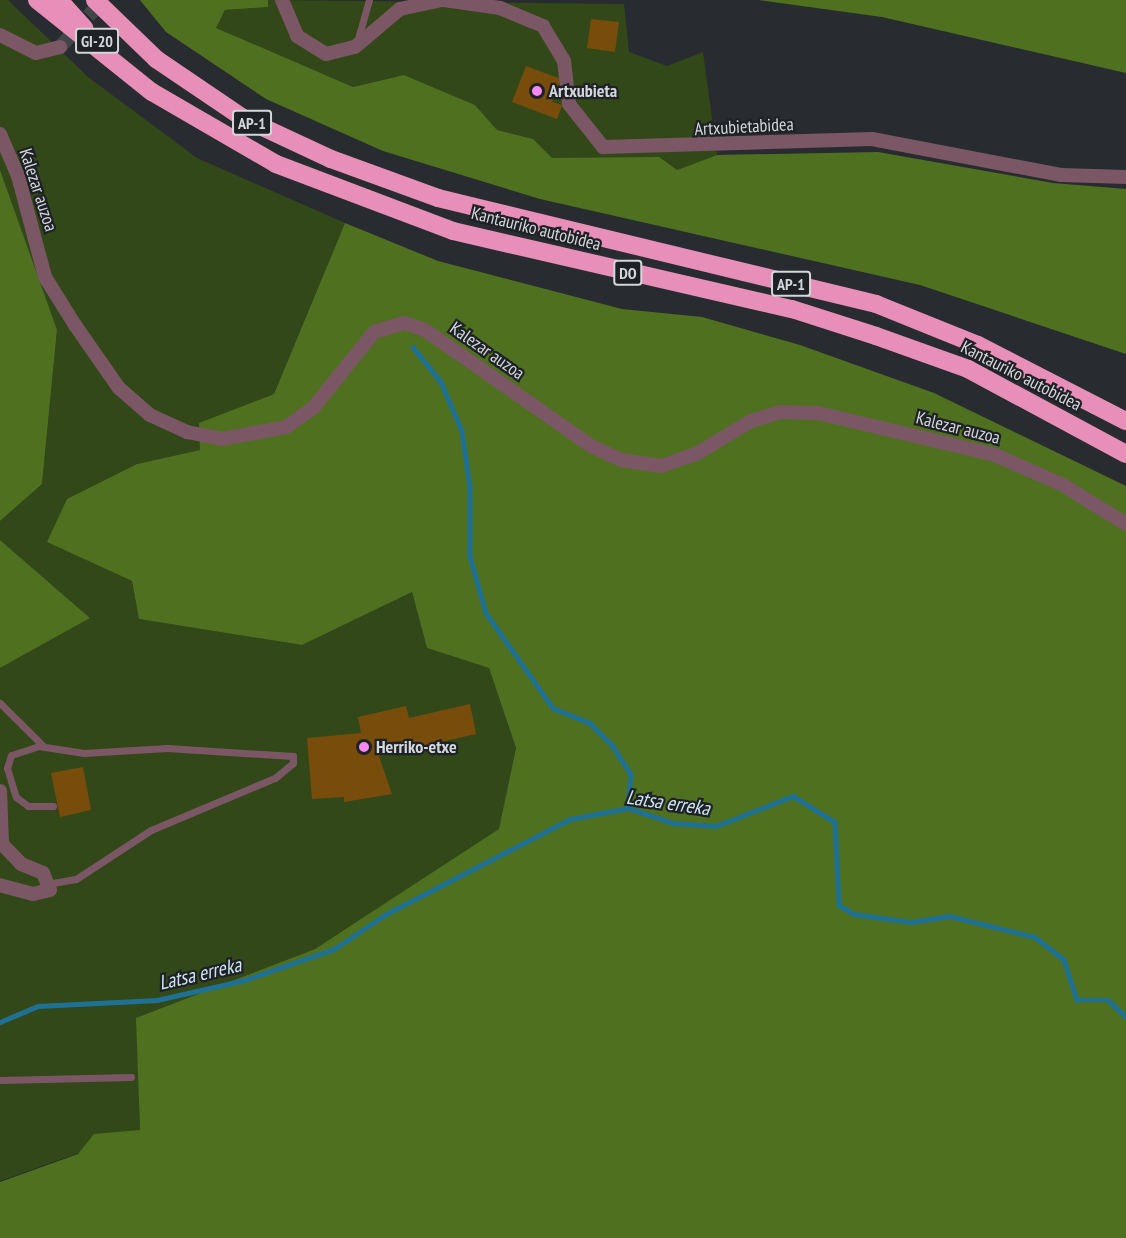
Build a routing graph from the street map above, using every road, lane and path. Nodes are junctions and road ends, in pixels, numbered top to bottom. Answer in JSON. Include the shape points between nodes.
{"nodes":[{"id":1,"x":37,"y":0,"type":"edge"},
{"id":2,"x":59,"y":0,"type":"edge"},
{"id":3,"x":95,"y":0,"type":"edge"},
{"id":4,"x":282,"y":0,"type":"edge"},
{"id":5,"x":369,"y":0,"type":"edge"},
{"id":6,"x":443,"y":0,"type":"edge"},
{"id":7,"x":0,"y":35,"type":"edge"},
{"id":8,"x":60,"y":47,"type":"tunnel mouth"},
{"id":9,"x":355,"y":47,"type":"junction"},
{"id":10,"x":136,"y":81,"type":"junction"},
{"id":11,"x":0,"y":134,"type":"edge"},
{"id":12,"x":1126,"y":177,"type":"edge"},
{"id":13,"x":1126,"y":421,"type":"edge"},
{"id":14,"x":1126,"y":454,"type":"edge"},
{"id":15,"x":1126,"y":524,"type":"edge"},
{"id":16,"x":0,"y":703,"type":"edge"},
{"id":17,"x":44,"y":747,"type":"junction"},
{"id":18,"x":0,"y":791,"type":"edge"},
{"id":19,"x":53,"y":806,"type":"dead end"},
{"id":20,"x":48,"y":884,"type":"junction"},
{"id":21,"x":0,"y":885,"type":"edge"},
{"id":22,"x":131,"y":1077,"type":"dead end"},
{"id":23,"x":0,"y":1080,"type":"edge"}],
"edges":[{"from":1,"to":10,"type":"highway","name":"Kantauriko autobidea"},
{"from":2,"to":10,"type":"highway","number":"GI-20"},
{"from":3,"to":13,"type":"highway","name":"Kantauriko autobidea","number":"AP-1","via":[[156,59],[243,118],[331,159],[438,198],[876,304],[978,345]]},
{"from":4,"to":9,"type":"street","name":"Artxubietabidea","via":[[297,36],[326,54]]},
{"from":5,"to":9,"type":"lane"},
{"from":6,"to":9,"type":"street","name":"Artxubietabidea","via":[[400,9]]},
{"from":6,"to":12,"type":"street","name":"Artxubietabidea","via":[[500,8],[543,26],[564,61],[569,104],[603,147],[872,139],[1061,175]]},
{"from":7,"to":8,"type":"street","via":[[36,53]]},
{"from":10,"to":14,"type":"highway","name":"Kantauriko autobidea","number":"DO","via":[[276,164],[393,211],[531,250],[792,309],[876,336],[968,369]]},
{"from":11,"to":15,"type":"street","name":"Kalezar auzoa","via":[[18,176],[45,277],[75,325],[120,388],[150,415],[187,432],[222,439],[286,427],[313,408],[374,332],[404,323],[425,330],[591,446],[621,460],[661,466],[696,454],[751,421],[781,412],[818,413],[995,455],[1063,485]]},
{"from":16,"to":17,"type":"lane"},
{"from":17,"to":19,"type":"lane","via":[[11,755],[7,768],[16,797],[28,806]]},
{"from":17,"to":20,"type":"lane","via":[[84,753],[267,750],[293,756],[293,763],[275,778],[151,830],[76,879]]},
{"from":18,"to":20,"type":"street","via":[[2,844],[21,864],[43,873]]},
{"from":20,"to":21,"type":"street","via":[[50,890],[33,894]]},
{"from":22,"to":23,"type":"lane"}]}
